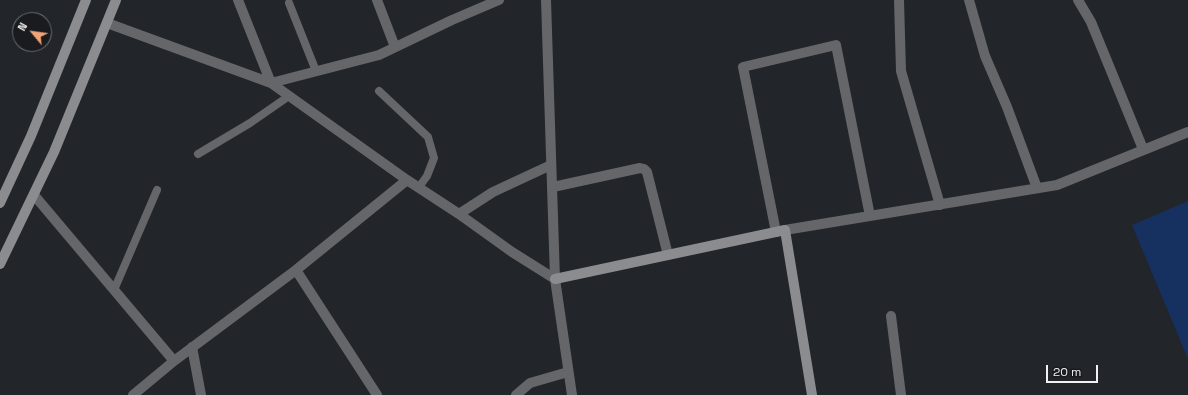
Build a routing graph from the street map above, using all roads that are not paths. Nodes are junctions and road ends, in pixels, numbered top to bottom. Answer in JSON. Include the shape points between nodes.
{"nodes":[{"id":1,"x":86,"y":0,"type":"edge"},
{"id":2,"x":116,"y":0,"type":"edge"},
{"id":3,"x":238,"y":0,"type":"edge"},
{"id":4,"x":377,"y":0,"type":"edge"},
{"id":5,"x":499,"y":0,"type":"edge"},
{"id":6,"x":546,"y":0,"type":"edge"},
{"id":7,"x":899,"y":0,"type":"edge"},
{"id":8,"x":969,"y":0,"type":"edge"},
{"id":9,"x":1078,"y":0,"type":"edge"},
{"id":10,"x":289,"y":3,"type":"dead end"},
{"id":11,"x":107,"y":23,"type":"junction"},
{"id":12,"x":395,"y":47,"type":"junction"},
{"id":13,"x":316,"y":71,"type":"junction"},
{"id":14,"x":272,"y":83,"type":"junction"},
{"id":15,"x":379,"y":91,"type":"dead end"},
{"id":16,"x":289,"y":96,"type":"junction"},
{"id":17,"x":1188,"y":132,"type":"edge"},
{"id":18,"x":1143,"y":149,"type":"junction"},
{"id":19,"x":198,"y":154,"type":"dead end"},
{"id":20,"x":551,"y":165,"type":"junction"},
{"id":21,"x":407,"y":180,"type":"junction"},
{"id":22,"x":419,"y":187,"type":"junction"},
{"id":23,"x":553,"y":187,"type":"junction"},
{"id":24,"x":1037,"y":188,"type":"junction"},
{"id":25,"x":157,"y":190,"type":"dead end"},
{"id":26,"x":34,"y":195,"type":"junction"},
{"id":27,"x":0,"y":203,"type":"edge"},
{"id":28,"x":940,"y":205,"type":"junction"},
{"id":29,"x":459,"y":214,"type":"junction"},
{"id":30,"x":870,"y":216,"type":"junction"},
{"id":31,"x":780,"y":231,"type":"junction"},
{"id":32,"x":668,"y":255,"type":"junction"},
{"id":33,"x":0,"y":264,"type":"edge"},
{"id":34,"x":296,"y":270,"type":"junction"},
{"id":35,"x":555,"y":279,"type":"junction"},
{"id":36,"x":114,"y":290,"type":"junction"},
{"id":37,"x":891,"y":316,"type":"dead end"},
{"id":38,"x":192,"y":347,"type":"junction"},
{"id":39,"x":174,"y":361,"type":"junction"},
{"id":40,"x":568,"y":372,"type":"junction"},
{"id":41,"x":133,"y":395,"type":"edge"},
{"id":42,"x":201,"y":395,"type":"edge"},
{"id":43,"x":377,"y":395,"type":"edge"},
{"id":44,"x":516,"y":395,"type":"edge"},
{"id":45,"x":572,"y":395,"type":"edge"},
{"id":46,"x":812,"y":395,"type":"edge"},
{"id":47,"x":901,"y":395,"type":"edge"}],
"edges":[{"from":1,"to":27,"type":"main road","via":[[31,136]]},
{"from":2,"to":11,"type":"main road"},
{"from":3,"to":14,"type":"street"},
{"from":4,"to":12,"type":"street"},
{"from":5,"to":12,"type":"street"},
{"from":6,"to":20,"type":"street"},
{"from":7,"to":28,"type":"street","via":[[901,71]]},
{"from":8,"to":24,"type":"street","via":[[985,56]]},
{"from":9,"to":18,"type":"street","via":[[1091,22]]},
{"from":10,"to":13,"type":"lane"},
{"from":11,"to":14,"type":"street"},
{"from":11,"to":26,"type":"main road"},
{"from":12,"to":13,"type":"street","via":[[379,55]]},
{"from":13,"to":14,"type":"street"},
{"from":14,"to":16,"type":"street"},
{"from":15,"to":22,"type":"lane","via":[[428,137],[434,158],[427,176]]},
{"from":16,"to":19,"type":"lane"},
{"from":16,"to":21,"type":"street"},
{"from":17,"to":18,"type":"street"},
{"from":18,"to":24,"type":"street","via":[[1057,185]]},
{"from":20,"to":23,"type":"street"},
{"from":20,"to":29,"type":"street","via":[[493,192]]},
{"from":21,"to":22,"type":"street"},
{"from":21,"to":34,"type":"street"},
{"from":22,"to":29,"type":"street"},
{"from":23,"to":32,"type":"street","via":[[644,169],[647,172]]},
{"from":23,"to":35,"type":"street"},
{"from":24,"to":28,"type":"street"},
{"from":25,"to":36,"type":"lane"},
{"from":26,"to":33,"type":"main road"},
{"from":26,"to":36,"type":"street"},
{"from":28,"to":30,"type":"street"},
{"from":29,"to":35,"type":"street"},
{"from":30,"to":31,"type":"street"},
{"from":30,"to":31,"type":"street","via":[[836,45],[744,67]]},
{"from":31,"to":32,"type":"main road"},
{"from":31,"to":46,"type":"main road"},
{"from":32,"to":35,"type":"main road"},
{"from":34,"to":38,"type":"street"},
{"from":34,"to":43,"type":"street"},
{"from":35,"to":40,"type":"street"},
{"from":36,"to":39,"type":"street"},
{"from":37,"to":47,"type":"street"},
{"from":38,"to":39,"type":"street"},
{"from":38,"to":42,"type":"street"},
{"from":39,"to":41,"type":"street"},
{"from":40,"to":44,"type":"street","via":[[530,383]]},
{"from":40,"to":45,"type":"street"}]}
